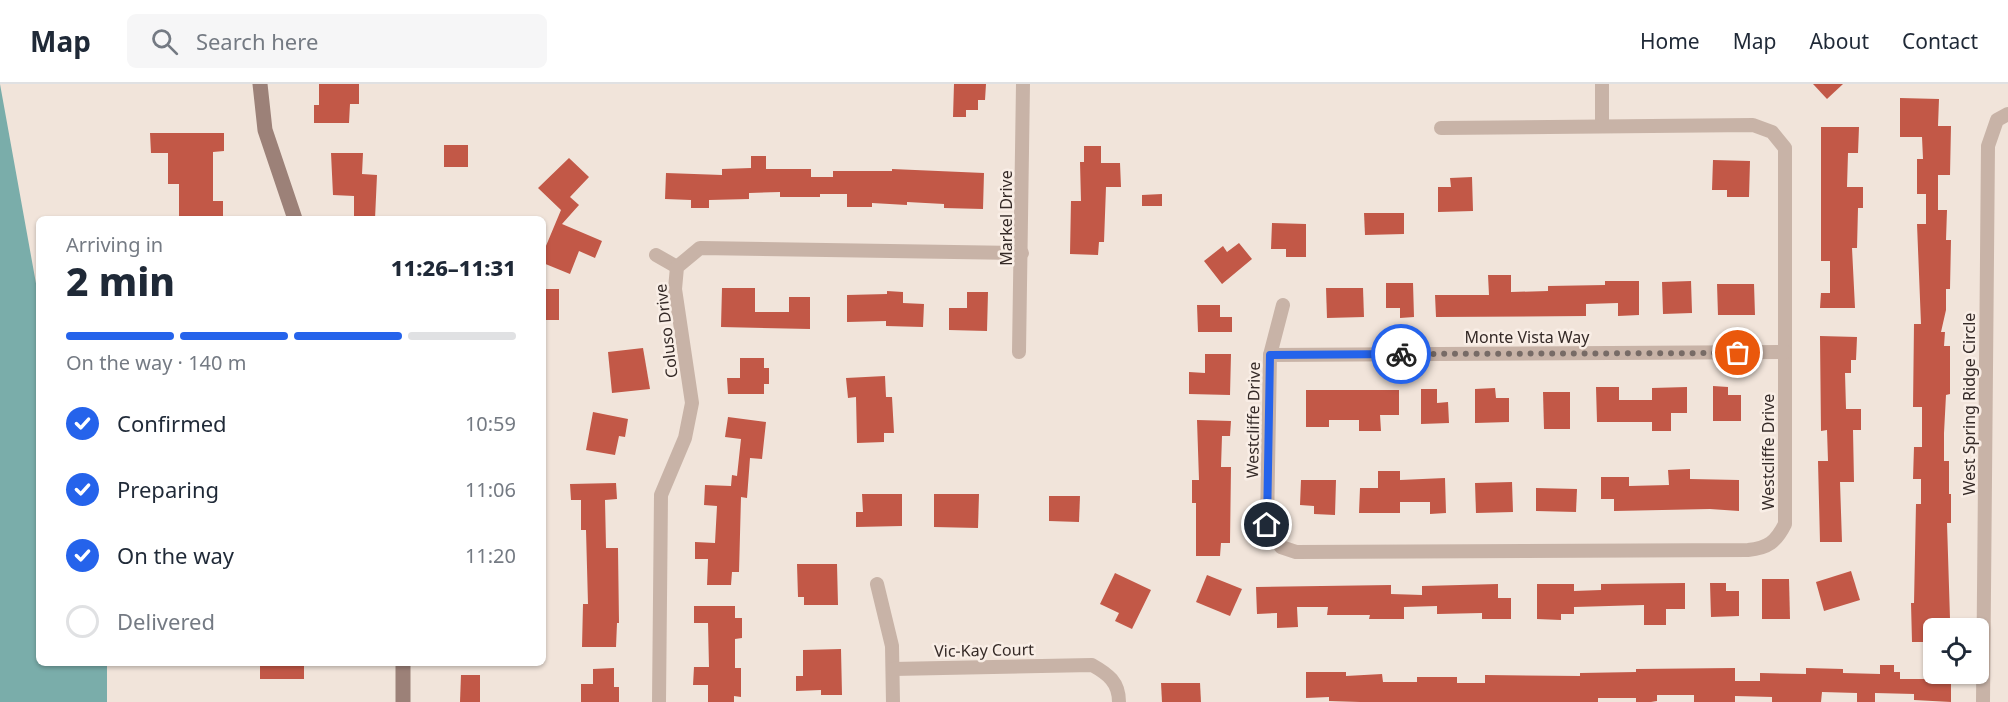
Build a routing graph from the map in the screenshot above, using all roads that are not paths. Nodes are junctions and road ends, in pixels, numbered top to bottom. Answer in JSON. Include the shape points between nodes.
{"nodes":[{"id":1,"x":260,"y":84,"type":"edge"},
{"id":2,"x":1023,"y":84,"type":"edge"},
{"id":3,"x":1602,"y":84,"type":"edge"},
{"id":4,"x":2008,"y":114,"type":"edge"},
{"id":5,"x":1602,"y":126,"type":"junction"},
{"id":6,"x":1441,"y":128,"type":"dead end"},
{"id":7,"x":294,"y":216,"type":"edge"},
{"id":8,"x":1022,"y":253,"type":"junction"},
{"id":9,"x":656,"y":255,"type":"dead end"},
{"id":10,"x":677,"y":267,"type":"junction"},
{"id":11,"x":1283,"y":305,"type":"dead end"},
{"id":12,"x":1019,"y":352,"type":"dead end"},
{"id":13,"x":1785,"y":352,"type":"junction"},
{"id":14,"x":1270,"y":355,"type":"junction"},
{"id":15,"x":877,"y":584,"type":"dead end"},
{"id":16,"x":403,"y":666,"type":"edge"},
{"id":17,"x":893,"y":669,"type":"junction"},
{"id":18,"x":403,"y":702,"type":"edge"},
{"id":19,"x":659,"y":702,"type":"edge"},
{"id":20,"x":893,"y":702,"type":"edge"},
{"id":21,"x":1119,"y":702,"type":"edge"},
{"id":22,"x":1983,"y":702,"type":"edge"}],
"edges":[{"from":1,"to":7,"type":"street","via":[[265,130]]},
{"from":2,"to":8,"type":"street","name":"Markel Drive"},
{"from":3,"to":5,"type":"street"},
{"from":4,"to":22,"type":"street","name":"West Spring Ridge Circle","via":[[1997,120],[1988,146]]},
{"from":5,"to":6,"type":"street","name":"Westcliffe Drive"},
{"from":5,"to":13,"type":"street","name":"Westcliffe Drive","via":[[1754,125],[1772,132],[1785,148]]},
{"from":8,"to":10,"type":"street","name":"Coluso Drive","via":[[700,248]]},
{"from":8,"to":12,"type":"street","name":"Markel Drive"},
{"from":9,"to":10,"type":"street"},
{"from":10,"to":19,"type":"street","name":"Coluso Drive","via":[[675,289],[692,403],[685,438],[661,495]]},
{"from":11,"to":14,"type":"street","name":"Westcliffe Drive"},
{"from":13,"to":14,"type":"street","name":"Monte Vista Way"},
{"from":13,"to":14,"type":"street","name":"Westcliffe Drive","via":[[1785,524],[1771,544],[1748,550],[1296,552],[1281,547],[1267,525]]},
{"from":15,"to":17,"type":"street","via":[[892,646]]},
{"from":16,"to":18,"type":"street"},
{"from":17,"to":20,"type":"street"},
{"from":17,"to":21,"type":"street","name":"Vic-Kay Court","via":[[1092,665],[1109,675],[1119,692]]}]}
